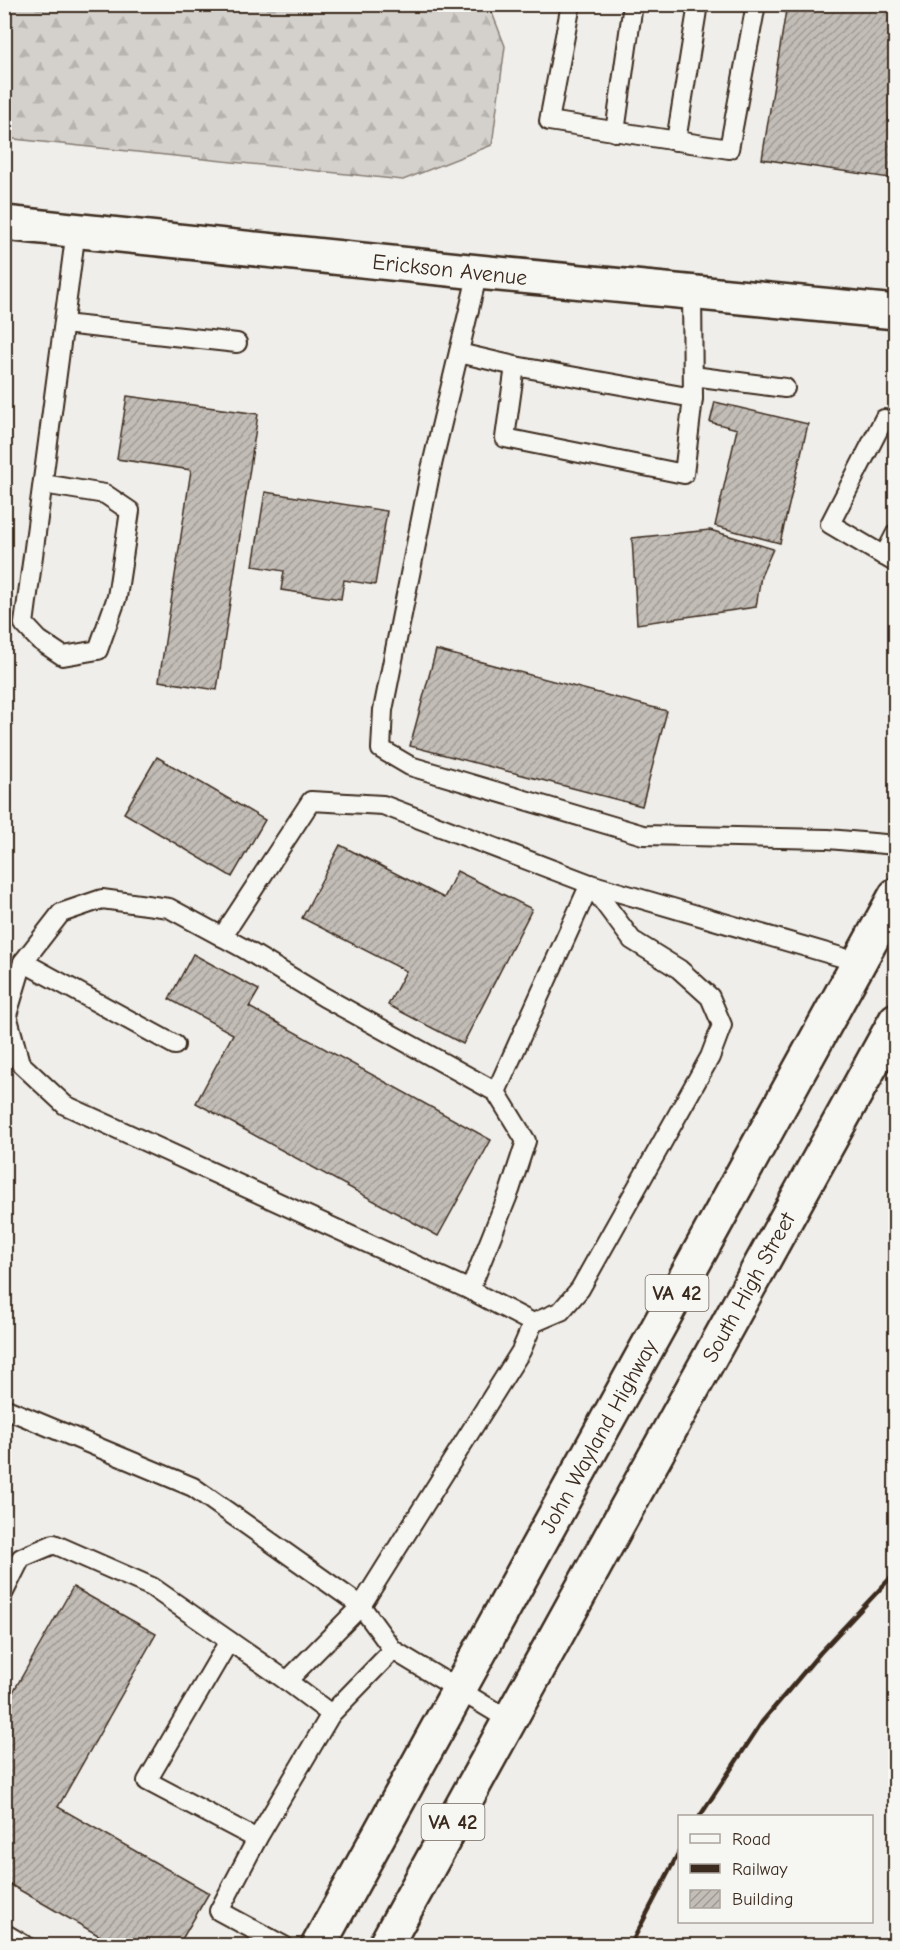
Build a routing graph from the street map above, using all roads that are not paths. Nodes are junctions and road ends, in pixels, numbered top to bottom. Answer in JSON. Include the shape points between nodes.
{"nodes":[{"id":1,"x":571,"y":4,"type":"edge"},
{"id":2,"x":633,"y":4,"type":"edge"},
{"id":3,"x":698,"y":4,"type":"edge"},
{"id":4,"x":756,"y":4,"type":"edge"},
{"id":5,"x":615,"y":132,"type":"junction"},
{"id":6,"x":676,"y":141,"type":"junction"},
{"id":7,"x":4,"y":223,"type":"edge"},
{"id":8,"x":76,"y":230,"type":"junction"},
{"id":9,"x":478,"y":272,"type":"junction"},
{"id":10,"x":692,"y":293,"type":"junction"},
{"id":11,"x":896,"y":312,"type":"edge"},
{"id":12,"x":64,"y":324,"type":"junction"},
{"id":13,"x":237,"y":343,"type":"dead end"},
{"id":14,"x":459,"y":353,"type":"junction"},
{"id":15,"x":515,"y":366,"type":"junction"},
{"id":16,"x":693,"y":376,"type":"junction"},
{"id":17,"x":785,"y":388,"type":"dead end"},
{"id":18,"x":693,"y":398,"type":"junction"},
{"id":19,"x":896,"y":425,"type":"edge"},
{"id":20,"x":42,"y":484,"type":"junction"},
{"id":21,"x":896,"y":533,"type":"edge"},
{"id":22,"x":890,"y":559,"type":"edge"},
{"id":23,"x":896,"y":845,"type":"edge"},
{"id":24,"x":590,"y":884,"type":"junction"},
{"id":25,"x":896,"y":895,"type":"edge"},
{"id":26,"x":222,"y":937,"type":"junction"},
{"id":27,"x":23,"y":962,"type":"junction"},
{"id":28,"x":858,"y":962,"type":"junction"},
{"id":29,"x":896,"y":1020,"type":"edge"},
{"id":30,"x":175,"y":1045,"type":"dead end"},
{"id":31,"x":496,"y":1092,"type":"junction"},
{"id":32,"x":470,"y":1290,"type":"junction"},
{"id":33,"x":533,"y":1323,"type":"junction"},
{"id":34,"x":4,"y":1408,"type":"edge"},
{"id":35,"x":4,"y":1592,"type":"edge"},
{"id":36,"x":361,"y":1606,"type":"junction"},
{"id":37,"x":229,"y":1641,"type":"junction"},
{"id":38,"x":393,"y":1650,"type":"junction"},
{"id":39,"x":287,"y":1681,"type":"junction"},
{"id":40,"x":458,"y":1691,"type":"junction"},
{"id":41,"x":331,"y":1714,"type":"junction"},
{"id":42,"x":509,"y":1720,"type":"junction"},
{"id":43,"x":257,"y":1839,"type":"junction"},
{"id":44,"x":4,"y":1933,"type":"edge"},
{"id":45,"x":26,"y":1946,"type":"edge"},
{"id":46,"x":284,"y":1946,"type":"edge"},
{"id":47,"x":318,"y":1946,"type":"edge"},
{"id":48,"x":385,"y":1946,"type":"edge"}],
"edges":[{"from":1,"to":5,"type":"lane","via":[[549,121]]},
{"from":2,"to":5,"type":"lane"},
{"from":3,"to":6,"type":"lane"},
{"from":4,"to":6,"type":"lane","via":[[729,149]]},
{"from":5,"to":6,"type":"lane"},
{"from":7,"to":8,"type":"main road","name":"Erickson Avenue"},
{"from":8,"to":9,"type":"main road","name":"Erickson Avenue"},
{"from":8,"to":12,"type":"lane"},
{"from":9,"to":10,"type":"main road","name":"Erickson Avenue"},
{"from":9,"to":14,"type":"lane"},
{"from":10,"to":11,"type":"main road","name":"Erickson Avenue"},
{"from":10,"to":16,"type":"lane"},
{"from":12,"to":13,"type":"lane"},
{"from":12,"to":20,"type":"lane"},
{"from":14,"to":15,"type":"lane"},
{"from":14,"to":23,"type":"lane","via":[[431,469],[383,710],[381,749],[410,766],[644,835],[828,839]]},
{"from":15,"to":18,"type":"lane"},
{"from":15,"to":18,"type":"lane","via":[[505,438],[684,474]]},
{"from":16,"to":17,"type":"lane"},
{"from":16,"to":18,"type":"lane"},
{"from":19,"to":22,"type":"lane","via":[[884,419],[830,524]]},
{"from":20,"to":20,"type":"lane","via":[[24,624],[63,656],[98,650],[117,597],[130,511],[105,494]]},
{"from":21,"to":22,"type":"lane"},
{"from":24,"to":26,"type":"lane","via":[[383,806],[311,801]]},
{"from":24,"to":28,"type":"lane"},
{"from":24,"to":31,"type":"lane"},
{"from":24,"to":33,"type":"lane","via":[[632,940],[679,969],[710,997],[722,1025],[710,1057],[580,1289],[561,1311]]},
{"from":25,"to":28,"type":"main road","name":"John Wayland Highway","number":"VA 42"},
{"from":26,"to":27,"type":"lane","via":[[169,908],[102,899],[61,913]]},
{"from":26,"to":31,"type":"lane"},
{"from":27,"to":30,"type":"lane"},
{"from":27,"to":32,"type":"lane","via":[[7,1015],[20,1063],[65,1105]]},
{"from":28,"to":40,"type":"main road","name":"John Wayland Highway","number":"VA 42"},
{"from":29,"to":42,"type":"main road","name":"South High Street","number":"VA 42"},
{"from":31,"to":32,"type":"lane","via":[[525,1141]]},
{"from":32,"to":33,"type":"lane"},
{"from":33,"to":36,"type":"lane","via":[[520,1351]]},
{"from":34,"to":36,"type":"lane","via":[[193,1487]]},
{"from":35,"to":37,"type":"lane","via":[[21,1558],[54,1544],[152,1587]]},
{"from":36,"to":38,"type":"lane"},
{"from":36,"to":39,"type":"lane"},
{"from":37,"to":39,"type":"lane"},
{"from":37,"to":43,"type":"lane","via":[[147,1781]]},
{"from":38,"to":40,"type":"lane"},
{"from":38,"to":41,"type":"lane"},
{"from":39,"to":41,"type":"lane"},
{"from":40,"to":42,"type":"lane"},
{"from":40,"to":47,"type":"main road","name":"John Wayland Highway","number":"VA 42"},
{"from":41,"to":43,"type":"lane"},
{"from":42,"to":48,"type":"main road","number":"VA 42"},
{"from":43,"to":46,"type":"lane","via":[[219,1911]]},
{"from":44,"to":45,"type":"lane"}]}
